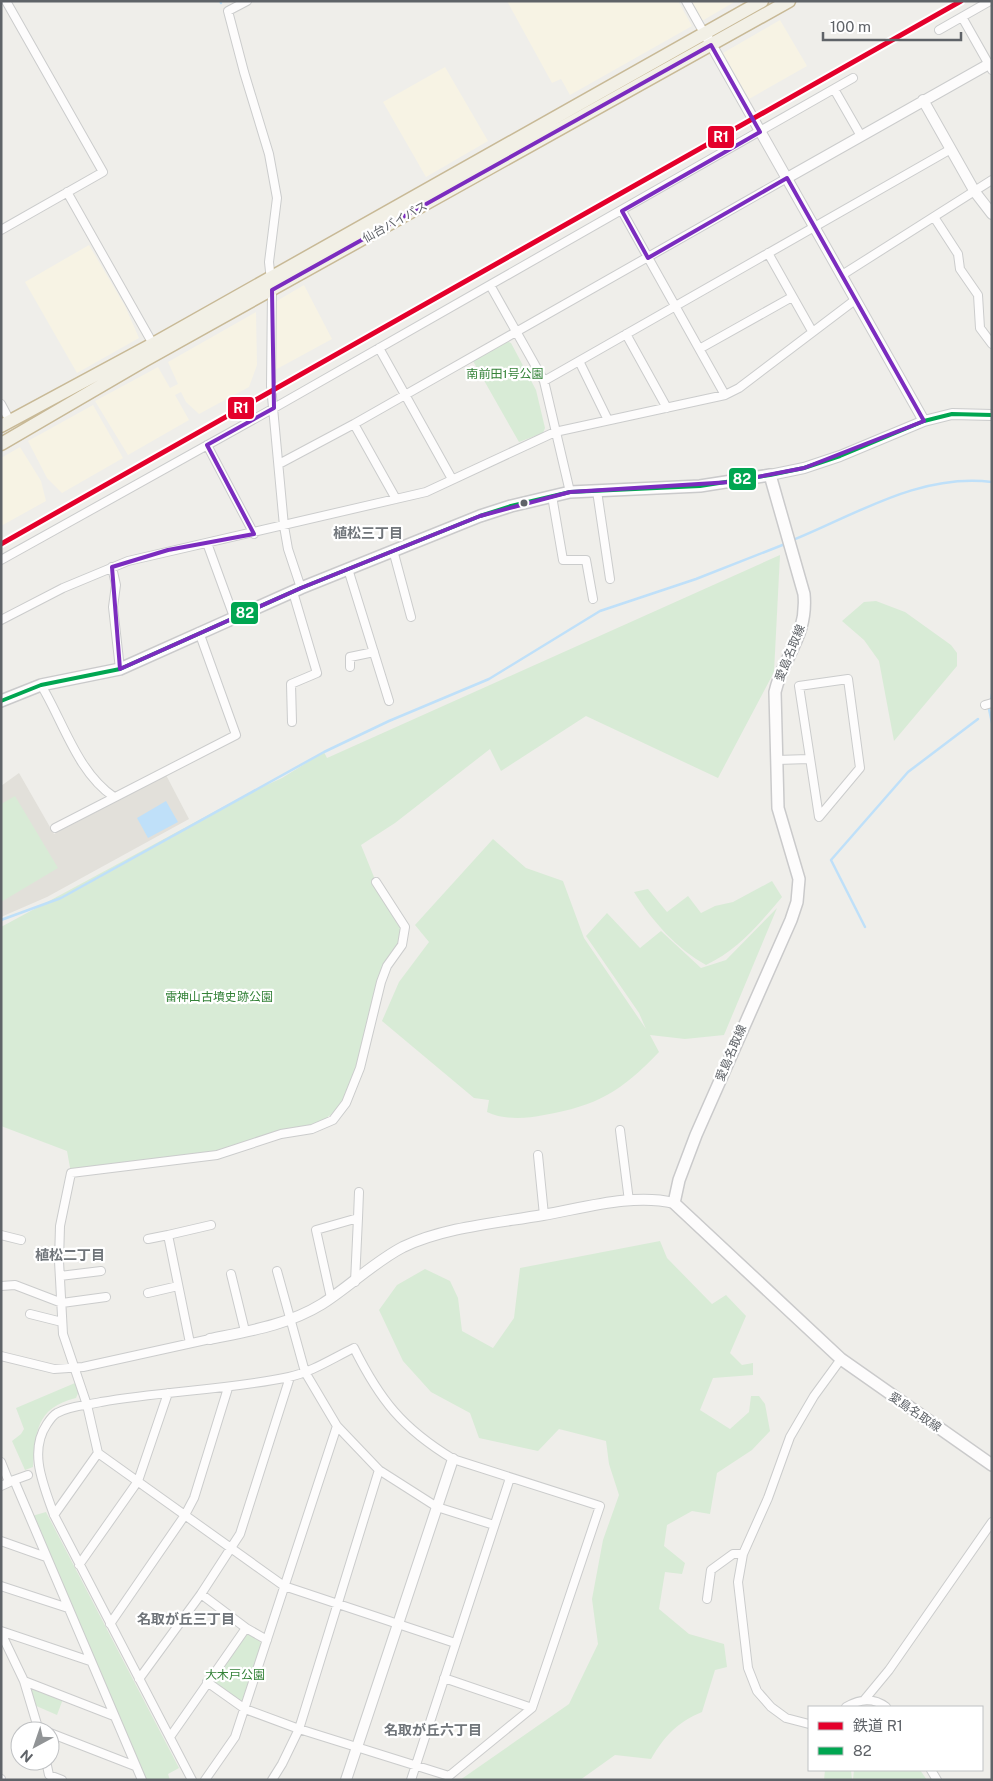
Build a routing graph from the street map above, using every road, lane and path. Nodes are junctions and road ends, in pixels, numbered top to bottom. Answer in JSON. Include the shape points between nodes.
{"nodes":[{"id":1,"x":6,"y":1,"type":"edge"},
{"id":2,"x":247,"y":1,"type":"edge"},
{"id":3,"x":686,"y":1,"type":"edge"},
{"id":4,"x":762,"y":1,"type":"edge"},
{"id":5,"x":789,"y":1,"type":"edge"},
{"id":6,"x":990,"y":1,"type":"edge"},
{"id":7,"x":962,"y":17,"type":"junction"},
{"id":8,"x":939,"y":30,"type":"dead end"},
{"id":9,"x":704,"y":33,"type":"junction"},
{"id":10,"x":711,"y":45,"type":"junction"},
{"id":11,"x":991,"y":65,"type":"edge"},
{"id":12,"x":853,"y":78,"type":"dead end"},
{"id":13,"x":834,"y":90,"type":"junction"},
{"id":14,"x":923,"y":100,"type":"junction"},
{"id":15,"x":760,"y":132,"type":"junction"},
{"id":16,"x":861,"y":136,"type":"junction"},
{"id":17,"x":951,"y":149,"type":"junction"},
{"id":18,"x":787,"y":178,"type":"junction"},
{"id":19,"x":992,"y":180,"type":"edge"},
{"id":20,"x":67,"y":192,"type":"junction"},
{"id":21,"x":975,"y":192,"type":"junction"},
{"id":22,"x":622,"y":211,"type":"junction"},
{"id":23,"x":992,"y":214,"type":"edge"},
{"id":24,"x":934,"y":217,"type":"junction"},
{"id":25,"x":814,"y":227,"type":"junction"},
{"id":26,"x":1,"y":230,"type":"edge"},
{"id":27,"x":768,"y":253,"type":"junction"},
{"id":28,"x":648,"y":258,"type":"junction"},
{"id":29,"x":842,"y":275,"type":"junction"},
{"id":30,"x":271,"y":284,"type":"junction"},
{"id":31,"x":490,"y":285,"type":"junction"},
{"id":32,"x":792,"y":297,"type":"junction"},
{"id":33,"x":855,"y":300,"type":"junction"},
{"id":34,"x":675,"y":305,"type":"junction"},
{"id":35,"x":812,"y":331,"type":"junction"},
{"id":36,"x":516,"y":332,"type":"junction"},
{"id":37,"x":626,"y":334,"type":"junction"},
{"id":38,"x":153,"y":344,"type":"junction"},
{"id":39,"x":992,"y":344,"type":"edge"},
{"id":40,"x":379,"y":348,"type":"junction"},
{"id":41,"x":701,"y":348,"type":"junction"},
{"id":42,"x":578,"y":361,"type":"junction"},
{"id":43,"x":544,"y":381,"type":"junction"},
{"id":44,"x":404,"y":395,"type":"junction"},
{"id":45,"x":725,"y":395,"type":"junction"},
{"id":46,"x":1,"y":404,"type":"edge"},
{"id":47,"x":274,"y":408,"type":"junction"},
{"id":48,"x":667,"y":408,"type":"junction"},
{"id":49,"x":992,"y":415,"type":"edge"},
{"id":50,"x":608,"y":420,"type":"junction"},
{"id":51,"x":924,"y":421,"type":"junction"},
{"id":52,"x":6,"y":423,"type":"edge"},
{"id":53,"x":354,"y":424,"type":"junction"},
{"id":54,"x":555,"y":432,"type":"junction"},
{"id":55,"x":1,"y":444,"type":"edge"},
{"id":56,"x":207,"y":445,"type":"junction"},
{"id":57,"x":279,"y":464,"type":"junction"},
{"id":58,"x":770,"y":475,"type":"junction"},
{"id":59,"x":452,"y":479,"type":"junction"},
{"id":60,"x":597,"y":491,"type":"junction"},
{"id":61,"x":570,"y":492,"type":"junction"},
{"id":62,"x":552,"y":496,"type":"junction"},
{"id":63,"x":396,"y":499,"type":"junction"},
{"id":64,"x":284,"y":526,"type":"junction"},
{"id":65,"x":254,"y":534,"type":"junction"},
{"id":66,"x":207,"y":543,"type":"junction"},
{"id":67,"x":393,"y":550,"type":"junction"},
{"id":68,"x":1,"y":560,"type":"edge"},
{"id":69,"x":112,"y":567,"type":"junction"},
{"id":70,"x":348,"y":569,"type":"junction"},
{"id":71,"x":610,"y":579,"type":"dead end"},
{"id":72,"x":297,"y":590,"type":"junction"},
{"id":73,"x":593,"y":599,"type":"dead end"},
{"id":74,"x":234,"y":617,"type":"junction"},
{"id":75,"x":411,"y":617,"type":"dead end"},
{"id":76,"x":1,"y":620,"type":"edge"},
{"id":77,"x":199,"y":632,"type":"junction"},
{"id":78,"x":374,"y":652,"type":"junction"},
{"id":79,"x":350,"y":667,"type":"dead end"},
{"id":80,"x":120,"y":669,"type":"junction"},
{"id":81,"x":41,"y":684,"type":"junction"},
{"id":82,"x":1,"y":701,"type":"edge"},
{"id":83,"x":389,"y":701,"type":"dead end"},
{"id":84,"x":292,"y":722,"type":"dead end"},
{"id":85,"x":809,"y":759,"type":"junction"},
{"id":86,"x":777,"y":760,"type":"junction"},
{"id":87,"x":114,"y":797,"type":"junction"},
{"id":88,"x":819,"y":817,"type":"junction"},
{"id":89,"x":814,"y":824,"type":"dead end"},
{"id":90,"x":54,"y":828,"type":"dead end"},
{"id":91,"x":376,"y":882,"type":"dead end"},
{"id":92,"x":620,"y":1130,"type":"dead end"},
{"id":93,"x":538,"y":1155,"type":"dead end"},
{"id":94,"x":359,"y":1192,"type":"dead end"},
{"id":95,"x":629,"y":1202,"type":"junction"},
{"id":96,"x":674,"y":1203,"type":"junction"},
{"id":97,"x":544,"y":1215,"type":"junction"},
{"id":98,"x":358,"y":1218,"type":"junction"},
{"id":99,"x":211,"y":1225,"type":"dead end"},
{"id":100,"x":1,"y":1235,"type":"edge"},
{"id":101,"x":168,"y":1235,"type":"junction"},
{"id":102,"x":148,"y":1239,"type":"dead end"},
{"id":103,"x":21,"y":1240,"type":"dead end"},
{"id":104,"x":101,"y":1271,"type":"dead end"},
{"id":105,"x":277,"y":1271,"type":"dead end"},
{"id":106,"x":231,"y":1274,"type":"dead end"},
{"id":107,"x":60,"y":1276,"type":"junction"},
{"id":108,"x":355,"y":1282,"type":"junction"},
{"id":109,"x":1,"y":1286,"type":"edge"},
{"id":110,"x":178,"y":1286,"type":"junction"},
{"id":111,"x":148,"y":1293,"type":"dead end"},
{"id":112,"x":106,"y":1298,"type":"dead end"},
{"id":113,"x":331,"y":1298,"type":"junction"},
{"id":114,"x":62,"y":1303,"type":"junction"},
{"id":115,"x":30,"y":1314,"type":"dead end"},
{"id":116,"x":290,"y":1321,"type":"junction"},
{"id":117,"x":62,"y":1322,"type":"junction"},
{"id":118,"x":245,"y":1331,"type":"junction"},
{"id":119,"x":210,"y":1339,"type":"joint"},
{"id":120,"x":190,"y":1343,"type":"junction"},
{"id":121,"x":1,"y":1356,"type":"edge"},
{"id":122,"x":841,"y":1359,"type":"junction"},
{"id":123,"x":75,"y":1368,"type":"junction"},
{"id":124,"x":306,"y":1372,"type":"junction"},
{"id":125,"x":290,"y":1377,"type":"junction"},
{"id":126,"x":228,"y":1388,"type":"junction"},
{"id":127,"x":168,"y":1393,"type":"junction"},
{"id":128,"x":87,"y":1405,"type":"junction"},
{"id":129,"x":337,"y":1426,"type":"junction"},
{"id":130,"x":98,"y":1453,"type":"junction"},
{"id":131,"x":454,"y":1459,"type":"junction"},
{"id":132,"x":1,"y":1462,"type":"edge"},
{"id":133,"x":992,"y":1466,"type":"edge"},
{"id":134,"x":380,"y":1470,"type":"junction"},
{"id":135,"x":28,"y":1475,"type":"dead end"},
{"id":136,"x":510,"y":1478,"type":"junction"},
{"id":137,"x":12,"y":1481,"type":"junction"},
{"id":138,"x":138,"y":1481,"type":"junction"},
{"id":139,"x":1,"y":1486,"type":"edge"},
{"id":140,"x":437,"y":1506,"type":"junction"},
{"id":141,"x":54,"y":1515,"type":"junction"},
{"id":142,"x":186,"y":1515,"type":"junction"},
{"id":143,"x":992,"y":1522,"type":"edge"},
{"id":144,"x":494,"y":1525,"type":"junction"},
{"id":145,"x":1,"y":1541,"type":"edge"},
{"id":146,"x":230,"y":1550,"type":"junction"},
{"id":147,"x":743,"y":1554,"type":"junction"},
{"id":148,"x":46,"y":1557,"type":"junction"},
{"id":149,"x":79,"y":1565,"type":"junction"},
{"id":150,"x":1,"y":1586,"type":"edge"},
{"id":151,"x":284,"y":1586,"type":"junction"},
{"id":152,"x":201,"y":1594,"type":"junction"},
{"id":153,"x":707,"y":1599,"type":"dead end"},
{"id":154,"x":337,"y":1604,"type":"junction"},
{"id":155,"x":68,"y":1608,"type":"junction"},
{"id":156,"x":110,"y":1624,"type":"junction"},
{"id":157,"x":398,"y":1626,"type":"junction"},
{"id":158,"x":246,"y":1628,"type":"junction"},
{"id":159,"x":1,"y":1632,"type":"edge"},
{"id":160,"x":267,"y":1640,"type":"junction"},
{"id":161,"x":455,"y":1643,"type":"junction"},
{"id":162,"x":90,"y":1661,"type":"junction"},
{"id":163,"x":444,"y":1678,"type":"junction"},
{"id":164,"x":139,"y":1679,"type":"junction"},
{"id":165,"x":24,"y":1681,"type":"junction"},
{"id":166,"x":207,"y":1682,"type":"junction"},
{"id":167,"x":865,"y":1699,"type":"junction"},
{"id":168,"x":848,"y":1706,"type":"edge"},
{"id":169,"x":885,"y":1706,"type":"edge"},
{"id":170,"x":532,"y":1708,"type":"junction"},
{"id":171,"x":246,"y":1709,"type":"junction"},
{"id":172,"x":114,"y":1716,"type":"junction"},
{"id":173,"x":38,"y":1721,"type":"edge"},
{"id":174,"x":808,"y":1724,"type":"edge"},
{"id":175,"x":299,"y":1729,"type":"junction"},
{"id":176,"x":60,"y":1737,"type":"edge"},
{"id":177,"x":170,"y":1737,"type":"junction"},
{"id":178,"x":356,"y":1747,"type":"junction"},
{"id":179,"x":416,"y":1765,"type":"junction"},
{"id":180,"x":135,"y":1766,"type":"junction"},
{"id":181,"x":48,"y":1771,"type":"edge"},
{"id":182,"x":62,"y":1780,"type":"edge"},
{"id":183,"x":142,"y":1780,"type":"edge"},
{"id":184,"x":192,"y":1780,"type":"edge"},
{"id":185,"x":205,"y":1780,"type":"edge"},
{"id":186,"x":272,"y":1780,"type":"edge"},
{"id":187,"x":346,"y":1780,"type":"edge"},
{"id":188,"x":411,"y":1780,"type":"edge"}],
"edges":[{"from":1,"to":20,"type":"street","via":[[103,172]]},
{"from":2,"to":30,"type":"street","via":[[228,11],[269,154],[277,198],[271,244]]},
{"from":3,"to":9,"type":"street"},
{"from":4,"to":9,"type":"highway","name":"仙台バイパス"},
{"from":5,"to":10,"type":"highway","name":"仙台バイパス"},
{"from":6,"to":7,"type":"street"},
{"from":7,"to":8,"type":"street"},
{"from":7,"to":11,"type":"street"},
{"from":9,"to":10,"type":"street"},
{"from":9,"to":30,"type":"highway","name":"仙台バイパス"},
{"from":10,"to":15,"type":"street"},
{"from":10,"to":30,"type":"highway","name":"仙台バイパス"},
{"from":11,"to":14,"type":"street"},
{"from":12,"to":13,"type":"street"},
{"from":13,"to":15,"type":"street"},
{"from":13,"to":16,"type":"street"},
{"from":14,"to":16,"type":"street"},
{"from":14,"to":17,"type":"street"},
{"from":15,"to":18,"type":"street"},
{"from":15,"to":22,"type":"street"},
{"from":16,"to":18,"type":"street"},
{"from":17,"to":21,"type":"street"},
{"from":17,"to":25,"type":"street"},
{"from":18,"to":25,"type":"street"},
{"from":18,"to":28,"type":"street"},
{"from":19,"to":21,"type":"street"},
{"from":20,"to":26,"type":"street"},
{"from":20,"to":38,"type":"street"},
{"from":21,"to":23,"type":"street"},
{"from":21,"to":24,"type":"street"},
{"from":22,"to":28,"type":"street"},
{"from":22,"to":31,"type":"street"},
{"from":24,"to":29,"type":"street"},
{"from":24,"to":39,"type":"street","via":[[958,254],[960,269],[978,295],[980,328]]},
{"from":25,"to":27,"type":"street"},
{"from":25,"to":29,"type":"street"},
{"from":27,"to":32,"type":"street"},
{"from":27,"to":34,"type":"street"},
{"from":28,"to":34,"type":"street"},
{"from":28,"to":36,"type":"street"},
{"from":29,"to":33,"type":"street"},
{"from":30,"to":38,"type":"highway","name":"仙台バイパス"},
{"from":30,"to":47,"type":"street"},
{"from":30,"to":55,"type":"highway","name":"仙台バイパス"},
{"from":31,"to":36,"type":"street"},
{"from":31,"to":40,"type":"street"},
{"from":32,"to":35,"type":"street"},
{"from":32,"to":41,"type":"street"},
{"from":33,"to":35,"type":"street"},
{"from":33,"to":51,"type":"street"},
{"from":34,"to":37,"type":"street"},
{"from":34,"to":41,"type":"street"},
{"from":35,"to":45,"type":"street","via":[[739,388]]},
{"from":36,"to":43,"type":"street"},
{"from":36,"to":44,"type":"street"},
{"from":37,"to":42,"type":"street"},
{"from":37,"to":48,"type":"street"},
{"from":38,"to":52,"type":"highway","name":"仙台バイパス"},
{"from":40,"to":44,"type":"street"},
{"from":40,"to":47,"type":"street"},
{"from":41,"to":45,"type":"street"},
{"from":42,"to":43,"type":"street"},
{"from":42,"to":50,"type":"street"},
{"from":43,"to":54,"type":"street"},
{"from":44,"to":53,"type":"street"},
{"from":44,"to":59,"type":"street"},
{"from":45,"to":48,"type":"street"},
{"from":46,"to":52,"type":"street"},
{"from":47,"to":56,"type":"street"},
{"from":47,"to":57,"type":"street"},
{"from":48,"to":50,"type":"street"},
{"from":49,"to":51,"type":"street","via":[[952,414]]},
{"from":50,"to":54,"type":"street"},
{"from":51,"to":58,"type":"street","via":[[840,456]]},
{"from":53,"to":57,"type":"street"},
{"from":53,"to":63,"type":"street"},
{"from":54,"to":59,"type":"street"},
{"from":54,"to":61,"type":"street"},
{"from":56,"to":65,"type":"street"},
{"from":56,"to":68,"type":"street"},
{"from":57,"to":64,"type":"street"},
{"from":58,"to":60,"type":"main road","via":[[700,486]]},
{"from":58,"to":86,"type":"main road","name":"愛島名取線","via":[[804,594],[805,610],[798,637],[775,692]]},
{"from":59,"to":63,"type":"street","via":[[426,492]]},
{"from":60,"to":61,"type":"main road"},
{"from":60,"to":71,"type":"street"},
{"from":61,"to":62,"type":"main road"},
{"from":62,"to":67,"type":"main road","via":[[480,516]]},
{"from":62,"to":73,"type":"street","via":[[563,560],[586,560]]},
{"from":63,"to":64,"type":"street"},
{"from":64,"to":65,"type":"street"},
{"from":64,"to":72,"type":"street"},
{"from":65,"to":66,"type":"street"},
{"from":66,"to":69,"type":"street","via":[[168,550]]},
{"from":66,"to":74,"type":"street"},
{"from":67,"to":70,"type":"main road"},
{"from":67,"to":75,"type":"street"},
{"from":69,"to":76,"type":"street"},
{"from":69,"to":80,"type":"street","via":[[116,585],[113,607]]},
{"from":70,"to":72,"type":"main road"},
{"from":70,"to":78,"type":"street"},
{"from":72,"to":74,"type":"main road"},
{"from":72,"to":84,"type":"street","via":[[317,673],[291,684]]},
{"from":74,"to":77,"type":"main road"},
{"from":77,"to":80,"type":"main road"},
{"from":77,"to":87,"type":"street","via":[[236,735]]},
{"from":78,"to":79,"type":"street","via":[[350,657]]},
{"from":78,"to":83,"type":"street"},
{"from":80,"to":81,"type":"main road"},
{"from":81,"to":82,"type":"main road"},
{"from":81,"to":87,"type":"street","via":[[85,766],[101,789]]},
{"from":85,"to":86,"type":"street"},
{"from":85,"to":88,"type":"street"},
{"from":85,"to":88,"type":"street","via":[[800,686],[848,679],[860,768]]},
{"from":86,"to":96,"type":"main road","name":"愛島名取線","via":[[778,808],[798,879],[796,902],[791,920],[696,1135]]},
{"from":87,"to":90,"type":"street"},
{"from":88,"to":89,"type":"street"},
{"from":91,"to":107,"type":"street","via":[[405,928],[402,945],[387,966],[360,1068],[346,1103],[333,1120],[312,1129],[281,1134],[218,1154],[71,1174],[60,1226]]},
{"from":92,"to":95,"type":"street"},
{"from":93,"to":97,"type":"street"},
{"from":94,"to":98,"type":"street"},
{"from":95,"to":96,"type":"street","via":[[664,1200]]},
{"from":95,"to":97,"type":"street"},
{"from":96,"to":122,"type":"main road","name":"愛島名取線"},
{"from":97,"to":108,"type":"street","via":[[423,1238],[400,1248]]},
{"from":98,"to":108,"type":"street"},
{"from":98,"to":113,"type":"street","via":[[316,1230]]},
{"from":99,"to":101,"type":"street"},
{"from":100,"to":103,"type":"street"},
{"from":101,"to":102,"type":"street"},
{"from":101,"to":110,"type":"street"},
{"from":104,"to":107,"type":"street"},
{"from":105,"to":116,"type":"street"},
{"from":106,"to":118,"type":"street"},
{"from":107,"to":114,"type":"street"},
{"from":108,"to":113,"type":"street"},
{"from":109,"to":114,"type":"street","via":[[15,1285]]},
{"from":110,"to":111,"type":"street"},
{"from":110,"to":120,"type":"street"},
{"from":112,"to":114,"type":"street"},
{"from":113,"to":116,"type":"street"},
{"from":114,"to":117,"type":"street"},
{"from":115,"to":117,"type":"street"},
{"from":116,"to":118,"type":"street"},
{"from":116,"to":124,"type":"street"},
{"from":117,"to":123,"type":"street"},
{"from":118,"to":119,"type":"street"},
{"from":119,"to":120,"type":"street"},
{"from":120,"to":123,"type":"street"},
{"from":121,"to":123,"type":"street","via":[[54,1369]]},
{"from":122,"to":133,"type":"main road","name":"愛島名取線"},
{"from":122,"to":147,"type":"street","via":[[790,1436],[768,1498]]},
{"from":123,"to":128,"type":"street"},
{"from":124,"to":125,"type":"street"},
{"from":124,"to":129,"type":"street"},
{"from":124,"to":131,"type":"street","via":[[354,1348],[372,1384],[390,1408],[432,1446]]},
{"from":125,"to":126,"type":"street"},
{"from":125,"to":146,"type":"street","via":[[240,1534]]},
{"from":126,"to":127,"type":"street"},
{"from":126,"to":142,"type":"street"},
{"from":127,"to":128,"type":"street"},
{"from":127,"to":138,"type":"street"},
{"from":128,"to":130,"type":"street"},
{"from":128,"to":141,"type":"street","via":[[56,1413],[40,1437],[40,1471]]},
{"from":129,"to":134,"type":"street"},
{"from":129,"to":151,"type":"street"},
{"from":130,"to":138,"type":"street"},
{"from":130,"to":141,"type":"street"},
{"from":131,"to":136,"type":"street"},
{"from":131,"to":140,"type":"street"},
{"from":132,"to":137,"type":"street"},
{"from":134,"to":140,"type":"street"},
{"from":134,"to":154,"type":"street"},
{"from":135,"to":137,"type":"street"},
{"from":136,"to":144,"type":"street"},
{"from":136,"to":170,"type":"street","via":[[600,1506]]},
{"from":137,"to":139,"type":"street"},
{"from":137,"to":148,"type":"street"},
{"from":138,"to":142,"type":"street"},
{"from":138,"to":149,"type":"street"},
{"from":140,"to":144,"type":"street"},
{"from":140,"to":157,"type":"street"},
{"from":141,"to":149,"type":"street"},
{"from":142,"to":146,"type":"street"},
{"from":142,"to":156,"type":"street"},
{"from":143,"to":167,"type":"street","via":[[889,1670]]},
{"from":144,"to":161,"type":"street"},
{"from":145,"to":148,"type":"street"},
{"from":146,"to":151,"type":"street"},
{"from":146,"to":152,"type":"street"},
{"from":147,"to":153,"type":"street","via":[[733,1554],[711,1570]]},
{"from":147,"to":174,"type":"street","via":[[738,1582],[748,1668],[757,1691],[771,1708],[786,1718]]},
{"from":148,"to":155,"type":"street"},
{"from":149,"to":156,"type":"street"},
{"from":150,"to":155,"type":"street"},
{"from":151,"to":154,"type":"street"},
{"from":151,"to":160,"type":"street"},
{"from":152,"to":158,"type":"street"},
{"from":152,"to":164,"type":"street"},
{"from":154,"to":157,"type":"street"},
{"from":154,"to":175,"type":"street"},
{"from":155,"to":162,"type":"street"},
{"from":156,"to":164,"type":"street"},
{"from":157,"to":161,"type":"street"},
{"from":157,"to":178,"type":"street"},
{"from":158,"to":160,"type":"street"},
{"from":158,"to":166,"type":"street"},
{"from":159,"to":162,"type":"street"},
{"from":159,"to":165,"type":"street"},
{"from":160,"to":171,"type":"street"},
{"from":161,"to":163,"type":"street"},
{"from":162,"to":172,"type":"street"},
{"from":163,"to":170,"type":"street"},
{"from":163,"to":179,"type":"street"},
{"from":164,"to":177,"type":"street"},
{"from":165,"to":172,"type":"street"},
{"from":165,"to":173,"type":"street"},
{"from":166,"to":171,"type":"street"},
{"from":166,"to":177,"type":"street"},
{"from":167,"to":168,"type":"street"},
{"from":167,"to":169,"type":"street"},
{"from":170,"to":179,"type":"street","via":[[449,1776]]},
{"from":171,"to":175,"type":"street"},
{"from":171,"to":185,"type":"street","via":[[236,1737]]},
{"from":172,"to":180,"type":"street"},
{"from":175,"to":178,"type":"street"},
{"from":175,"to":186,"type":"street"},
{"from":176,"to":180,"type":"street"},
{"from":177,"to":184,"type":"street"},
{"from":178,"to":179,"type":"street"},
{"from":178,"to":187,"type":"street"},
{"from":179,"to":188,"type":"street"},
{"from":180,"to":183,"type":"street"},
{"from":181,"to":182,"type":"street","via":[[49,1775]]}]}
